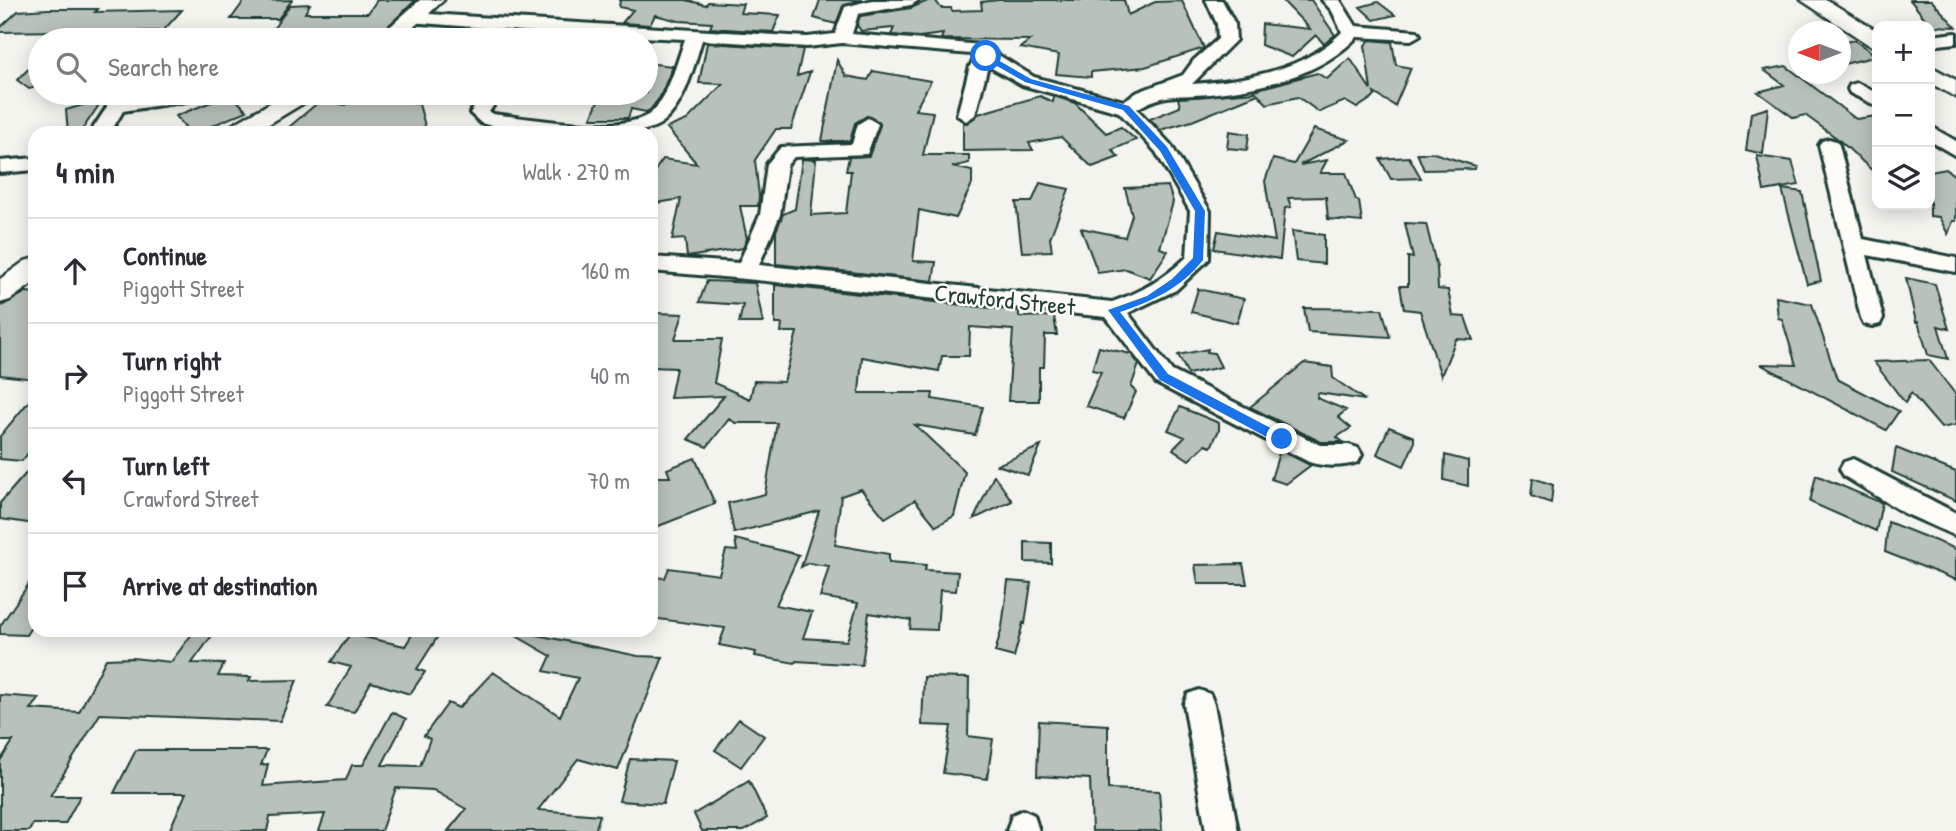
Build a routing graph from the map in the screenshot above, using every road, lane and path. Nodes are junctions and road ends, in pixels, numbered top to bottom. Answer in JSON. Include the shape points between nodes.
{"nodes":[{"id":1,"x":433,"y":0,"type":"edge"},
{"id":2,"x":911,"y":0,"type":"edge"},
{"id":3,"x":1214,"y":0,"type":"edge"},
{"id":4,"x":1330,"y":0,"type":"edge"},
{"id":5,"x":1812,"y":0,"type":"edge"},
{"id":6,"x":1832,"y":0,"type":"edge"},
{"id":7,"x":1872,"y":24,"type":"edge"},
{"id":8,"x":400,"y":28,"type":"edge"},
{"id":9,"x":496,"y":28,"type":"edge"},
{"id":10,"x":1350,"y":31,"type":"junction"},
{"id":11,"x":658,"y":34,"type":"edge"},
{"id":12,"x":696,"y":34,"type":"junction"},
{"id":13,"x":1411,"y":35,"type":"dead end"},
{"id":14,"x":1872,"y":37,"type":"edge"},
{"id":15,"x":842,"y":38,"type":"junction"},
{"id":16,"x":1956,"y":38,"type":"edge"},
{"id":17,"x":1935,"y":40,"type":"edge"},
{"id":18,"x":986,"y":56,"type":"junction"},
{"id":19,"x":1935,"y":62,"type":"edge"},
{"id":20,"x":1956,"y":75,"type":"edge"},
{"id":21,"x":1935,"y":76,"type":"edge"},
{"id":22,"x":1857,"y":89,"type":"dead end"},
{"id":23,"x":1956,"y":90,"type":"edge"},
{"id":24,"x":1161,"y":91,"type":"junction"},
{"id":25,"x":1872,"y":97,"type":"edge"},
{"id":26,"x":112,"y":105,"type":"edge"},
{"id":27,"x":284,"y":105,"type":"edge"},
{"id":28,"x":485,"y":105,"type":"edge"},
{"id":29,"x":1126,"y":108,"type":"junction"},
{"id":30,"x":966,"y":116,"type":"dead end"},
{"id":31,"x":868,"y":124,"type":"dead end"},
{"id":32,"x":103,"y":126,"type":"edge"},
{"id":33,"x":248,"y":126,"type":"edge"},
{"id":34,"x":562,"y":126,"type":"edge"},
{"id":35,"x":640,"y":126,"type":"edge"},
{"id":36,"x":1935,"y":135,"type":"edge"},
{"id":37,"x":1829,"y":145,"type":"dead end"},
{"id":38,"x":1956,"y":150,"type":"edge"},
{"id":39,"x":28,"y":165,"type":"edge"},
{"id":40,"x":0,"y":167,"type":"edge"},
{"id":41,"x":1855,"y":245,"type":"junction"},
{"id":42,"x":658,"y":265,"type":"edge"},
{"id":43,"x":1956,"y":265,"type":"edge"},
{"id":44,"x":746,"y":271,"type":"junction"},
{"id":45,"x":1113,"y":310,"type":"junction"},
{"id":46,"x":1872,"y":318,"type":"dead end"},
{"id":47,"x":1349,"y":455,"type":"dead end"},
{"id":48,"x":1853,"y":469,"type":"dead end"},
{"id":49,"x":1956,"y":525,"type":"edge"},
{"id":50,"x":1199,"y":704,"type":"dead end"},
{"id":51,"x":1222,"y":831,"type":"edge"}],
"edges":[{"from":1,"to":8,"type":"street"},
{"from":1,"to":9,"type":"street","via":[[415,18]]},
{"from":2,"to":15,"type":"street","via":[[851,11]]},
{"from":3,"to":24,"type":"street","via":[[1226,24],[1227,40],[1189,79]]},
{"from":4,"to":10,"type":"street"},
{"from":5,"to":14,"type":"street"},
{"from":6,"to":7,"type":"street"},
{"from":10,"to":13,"type":"street"},
{"from":10,"to":24,"type":"street","via":[[1345,42],[1326,55],[1256,82]]},
{"from":11,"to":12,"type":"street"},
{"from":12,"to":15,"type":"street","via":[[807,42]]},
{"from":12,"to":35,"type":"street","via":[[662,113]]},
{"from":15,"to":18,"type":"street","via":[[976,49]]},
{"from":16,"to":17,"type":"street"},
{"from":18,"to":29,"type":"street","via":[[1028,80]]},
{"from":18,"to":30,"type":"street"},
{"from":19,"to":20,"type":"street"},
{"from":21,"to":23,"type":"street"},
{"from":22,"to":25,"type":"street"},
{"from":24,"to":29,"type":"street"},
{"from":26,"to":32,"type":"street"},
{"from":27,"to":33,"type":"street"},
{"from":28,"to":34,"type":"street","via":[[479,113],[488,119]]},
{"from":29,"to":45,"type":"street","via":[[1164,149],[1200,211],[1198,260],[1150,298]]},
{"from":31,"to":44,"type":"street","via":[[860,150],[788,151],[777,164],[770,215]]},
{"from":36,"to":38,"type":"street"},
{"from":37,"to":41,"type":"street"},
{"from":39,"to":40,"type":"street"},
{"from":41,"to":43,"type":"street"},
{"from":41,"to":46,"type":"street"},
{"from":42,"to":44,"type":"street","name":"Crawford Street"},
{"from":44,"to":45,"type":"street","name":"Crawford Street"},
{"from":45,"to":47,"type":"street","via":[[1164,377],[1318,455]]},
{"from":48,"to":49,"type":"street"},
{"from":50,"to":51,"type":"street"}]}
